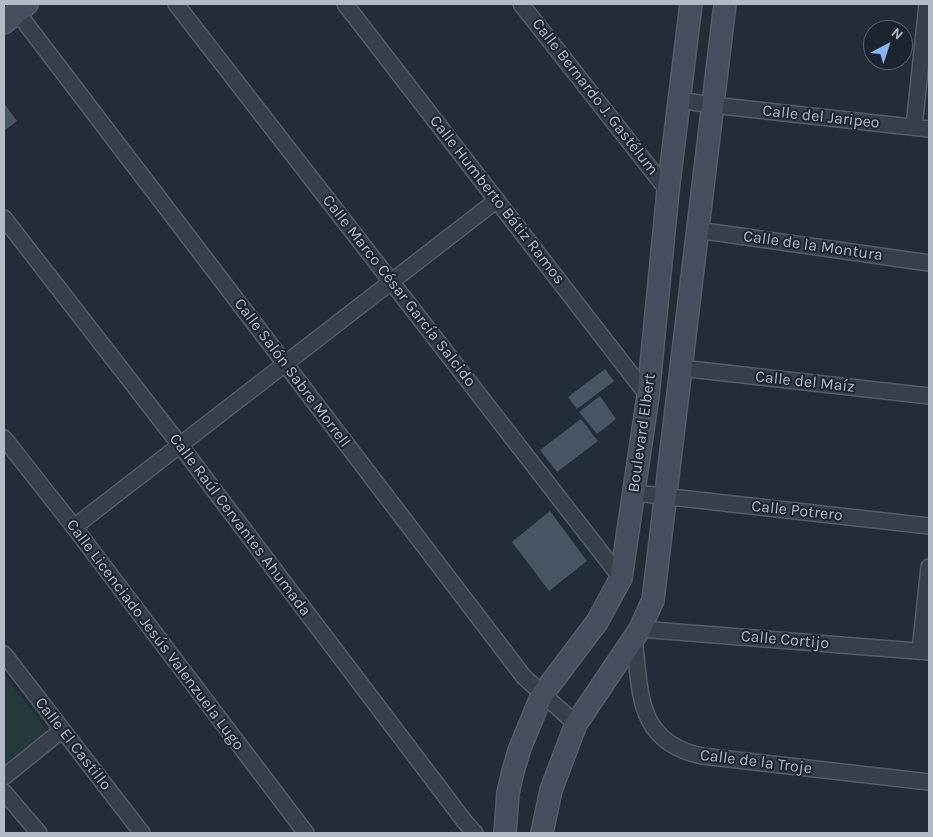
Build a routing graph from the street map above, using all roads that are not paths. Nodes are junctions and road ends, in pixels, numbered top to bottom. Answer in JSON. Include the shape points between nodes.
{"nodes":[{"id":1,"x":176,"y":4,"type":"edge"},
{"id":2,"x":345,"y":4,"type":"edge"},
{"id":3,"x":522,"y":4,"type":"edge"},
{"id":4,"x":691,"y":4,"type":"edge"},
{"id":5,"x":725,"y":4,"type":"edge"},
{"id":6,"x":927,"y":4,"type":"edge"},
{"id":7,"x":16,"y":13,"type":"edge"},
{"id":8,"x":678,"y":100,"type":"junction"},
{"id":9,"x":712,"y":105,"type":"junction"},
{"id":10,"x":922,"y":128,"type":"edge"},
{"id":11,"x":668,"y":191,"type":"junction"},
{"id":12,"x":497,"y":200,"type":"junction"},
{"id":13,"x":4,"y":218,"type":"edge"},
{"id":14,"x":697,"y":230,"type":"junction"},
{"id":15,"x":929,"y":263,"type":"edge"},
{"id":16,"x":392,"y":282,"type":"junction"},
{"id":17,"x":285,"y":364,"type":"junction"},
{"id":18,"x":681,"y":368,"type":"junction"},
{"id":19,"x":648,"y":396,"type":"junction"},
{"id":20,"x":929,"y":396,"type":"edge"},
{"id":21,"x":4,"y":438,"type":"edge"},
{"id":22,"x":180,"y":445,"type":"junction"},
{"id":23,"x":635,"y":493,"type":"junction"},
{"id":24,"x":665,"y":497,"type":"junction"},
{"id":25,"x":929,"y":526,"type":"edge"},
{"id":26,"x":74,"y":527,"type":"junction"},
{"id":27,"x":929,"y":567,"type":"edge"},
{"id":28,"x":621,"y":578,"type":"junction"},
{"id":29,"x":637,"y":634,"type":"junction"},
{"id":30,"x":924,"y":652,"type":"edge"},
{"id":31,"x":4,"y":654,"type":"edge"},
{"id":32,"x":542,"y":695,"type":"junction"},
{"id":33,"x":576,"y":724,"type":"junction"},
{"id":34,"x":62,"y":730,"type":"junction"},
{"id":35,"x":4,"y":777,"type":"edge"},
{"id":36,"x":929,"y":782,"type":"edge"},
{"id":37,"x":4,"y":792,"type":"edge"},
{"id":38,"x":39,"y":833,"type":"edge"},
{"id":39,"x":142,"y":833,"type":"edge"},
{"id":40,"x":306,"y":833,"type":"edge"},
{"id":41,"x":476,"y":833,"type":"edge"},
{"id":42,"x":505,"y":833,"type":"edge"},
{"id":43,"x":542,"y":833,"type":"edge"}],
"edges":[{"from":1,"to":16,"type":"street","name":"Calle Marco César García Salcido"},
{"from":2,"to":12,"type":"street","name":"Calle Humberto Bátiz Ramos"},
{"from":3,"to":11,"type":"street","name":"Calle Bernardo J. Gastélum"},
{"from":4,"to":8,"type":"street","name":"Boulevard Elbert"},
{"from":5,"to":9,"type":"street","name":"Boulevard Elbert"},
{"from":6,"to":10,"type":"street"},
{"from":7,"to":17,"type":"street","name":"Calle Salón Sabre Morrell"},
{"from":8,"to":9,"type":"street","name":"Calle del Jaripeo"},
{"from":8,"to":11,"type":"street","name":"Boulevard Elbert"},
{"from":9,"to":10,"type":"street","name":"Calle del Jaripeo"},
{"from":9,"to":14,"type":"street","name":"Boulevard Elbert"},
{"from":11,"to":19,"type":"street","name":"Boulevard Elbert"},
{"from":12,"to":16,"type":"street"},
{"from":12,"to":19,"type":"street","name":"Calle Humberto Bátiz Ramos"},
{"from":13,"to":22,"type":"street","name":"Calle Raúl Cervantes Ahumada"},
{"from":14,"to":15,"type":"street","name":"Calle de la Montura"},
{"from":14,"to":18,"type":"street","name":"Boulevard Elbert"},
{"from":16,"to":17,"type":"street"},
{"from":16,"to":28,"type":"street","name":"Calle Marco César García Salcido"},
{"from":17,"to":22,"type":"street"},
{"from":17,"to":32,"type":"street","name":"Calle Salón Sabre Morrell","via":[[509,659]]},
{"from":18,"to":20,"type":"street","name":"Calle del Maíz"},
{"from":18,"to":24,"type":"street","name":"Boulevard Elbert"},
{"from":19,"to":23,"type":"street","name":"Boulevard Elbert"},
{"from":21,"to":26,"type":"street","name":"Calle Licenciado Jesús Valenzuela Lugo"},
{"from":22,"to":26,"type":"street"},
{"from":22,"to":41,"type":"street","name":"Calle Raúl Cervantes Ahumada"},
{"from":23,"to":24,"type":"street","name":"Calle Potrero"},
{"from":23,"to":28,"type":"street","name":"Boulevard Elbert"},
{"from":24,"to":25,"type":"street","name":"Calle Potrero"},
{"from":24,"to":29,"type":"street","name":"Boulevard Elbert","via":[[652,600]]},
{"from":26,"to":40,"type":"street","name":"Calle Licenciado Jesús Valenzuela Lugo"},
{"from":27,"to":30,"type":"street"},
{"from":28,"to":32,"type":"street","name":"Boulevard Elbert","via":[[597,622]]},
{"from":29,"to":30,"type":"street","name":"Calle Cortijo"},
{"from":29,"to":33,"type":"street","name":"Boulevard Elbert"},
{"from":29,"to":36,"type":"street","name":"Calle de la Troje","via":[[645,713],[671,746],[702,756]]},
{"from":31,"to":34,"type":"street","name":"Calle El Castillo"},
{"from":32,"to":33,"type":"street","name":"Calle Salón Sabre Morrell"},
{"from":32,"to":42,"type":"street","name":"Boulevard Elbert","via":[[513,771]]},
{"from":33,"to":43,"type":"street","name":"Boulevard Elbert","via":[[551,790]]},
{"from":34,"to":35,"type":"street"},
{"from":34,"to":39,"type":"street","name":"Calle El Castillo"},
{"from":37,"to":38,"type":"street"}]}
